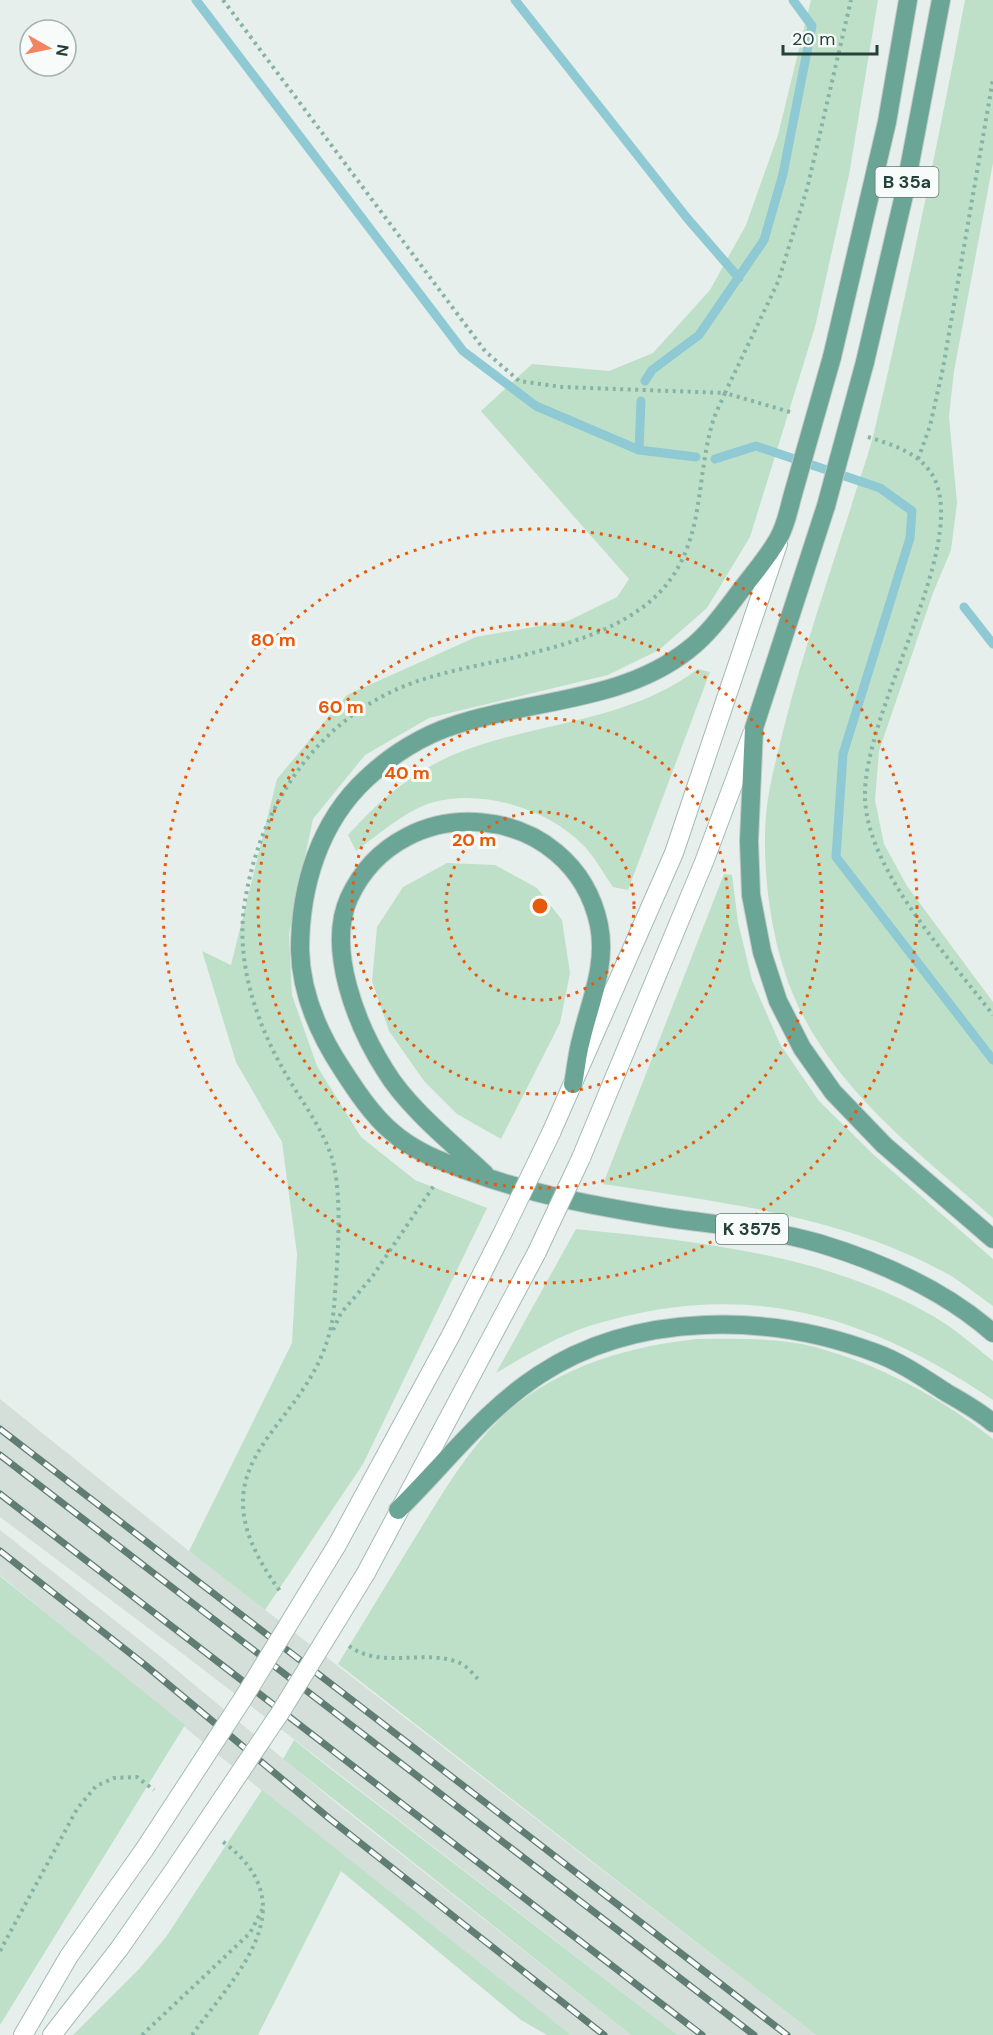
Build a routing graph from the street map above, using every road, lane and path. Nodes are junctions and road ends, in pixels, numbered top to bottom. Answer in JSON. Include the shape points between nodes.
{"nodes":[{"id":1,"x":223,"y":0,"type":"edge"},
{"id":2,"x":851,"y":0,"type":"edge"},
{"id":3,"x":908,"y":0,"type":"edge"},
{"id":4,"x":941,"y":0,"type":"edge"},
{"id":5,"x":993,"y":79,"type":"edge"},
{"id":6,"x":725,"y":393,"type":"junction"},
{"id":7,"x":791,"y":412,"type":"dead end"},
{"id":8,"x":858,"y":434,"type":"dead end"},
{"id":9,"x":918,"y":459,"type":"junction"},
{"id":10,"x":780,"y":536,"type":"junction"},
{"id":11,"x":754,"y":728,"type":"junction"},
{"id":12,"x":993,"y":1015,"type":"edge"},
{"id":13,"x":573,"y":1084,"type":"junction"},
{"id":14,"x":491,"y":1179,"type":"junction"},
{"id":15,"x":422,"y":1202,"type":"dead end"},
{"id":16,"x":993,"y":1239,"type":"edge"},
{"id":17,"x":332,"y":1333,"type":"dead end"},
{"id":18,"x":993,"y":1333,"type":"edge"},
{"id":19,"x":993,"y":1422,"type":"edge"},
{"id":20,"x":398,"y":1510,"type":"junction"},
{"id":21,"x":264,"y":1906,"type":"dead end"},
{"id":22,"x":23,"y":2035,"type":"edge"},
{"id":23,"x":52,"y":2035,"type":"edge"},
{"id":24,"x":142,"y":2035,"type":"edge"}],
"edges":[{"from":1,"to":6,"type":"path","via":[[485,351],[519,381],[562,387]]},
{"from":2,"to":6,"type":"path","via":[[807,189],[778,282]]},
{"from":3,"to":10,"type":"main road","number":"B 35a","bridge":true,"via":[[884,133],[831,357]]},
{"from":4,"to":11,"type":"main road","number":"B 35a","bridge":true,"via":[[904,195],[865,362],[826,506]]},
{"from":5,"to":9,"type":"path","via":[[943,368]]},
{"from":6,"to":7,"type":"path"},
{"from":8,"to":9,"type":"path","via":[[900,447]]},
{"from":9,"to":12,"type":"path","via":[[934,478],[942,503],[937,547],[871,748],[865,799],[875,846],[899,891]]},
{"from":10,"to":13,"type":"main road","number":"B 35a","via":[[674,853]]},
{"from":10,"to":14,"type":"main road","via":[[722,616],[689,650],[653,672],[581,696],[455,725],[415,742],[350,794],[324,834],[309,874],[300,920],[300,964],[310,1005],[328,1048],[389,1131],[426,1155]]},
{"from":11,"to":16,"type":"main road","via":[[751,895],[762,952],[778,1001],[802,1048],[833,1092],[884,1144]]},
{"from":11,"to":20,"type":"main road","number":"B 35a","bridge":true,"via":[[696,883],[581,1158],[537,1252]]},
{"from":13,"to":14,"type":"main road","via":[[602,959],[599,926],[590,895],[569,866],[547,843],[492,822],[457,821],[424,829],[395,844],[366,871],[349,899],[342,926],[344,972],[360,1022],[385,1071],[425,1117]]},
{"from":13,"to":22,"type":"main road","number":"B 35a","bridge":true,"via":[[452,1335],[337,1545],[244,1697],[69,1956]]},
{"from":14,"to":18,"type":"main road","number":"K 3575","via":[[548,1197],[746,1227],[816,1243],[882,1265],[936,1290]]},
{"from":15,"to":17,"type":"path","via":[[372,1277],[341,1313]]},
{"from":19,"to":20,"type":"main road","via":[[878,1354],[820,1336],[762,1327],[651,1330],[593,1347],[540,1374],[455,1448]]},
{"from":20,"to":23,"type":"main road","number":"B 35a","bridge":true,"via":[[366,1573],[280,1713],[119,1949]]},
{"from":21,"to":24,"type":"path","via":[[250,1932]]}]}
